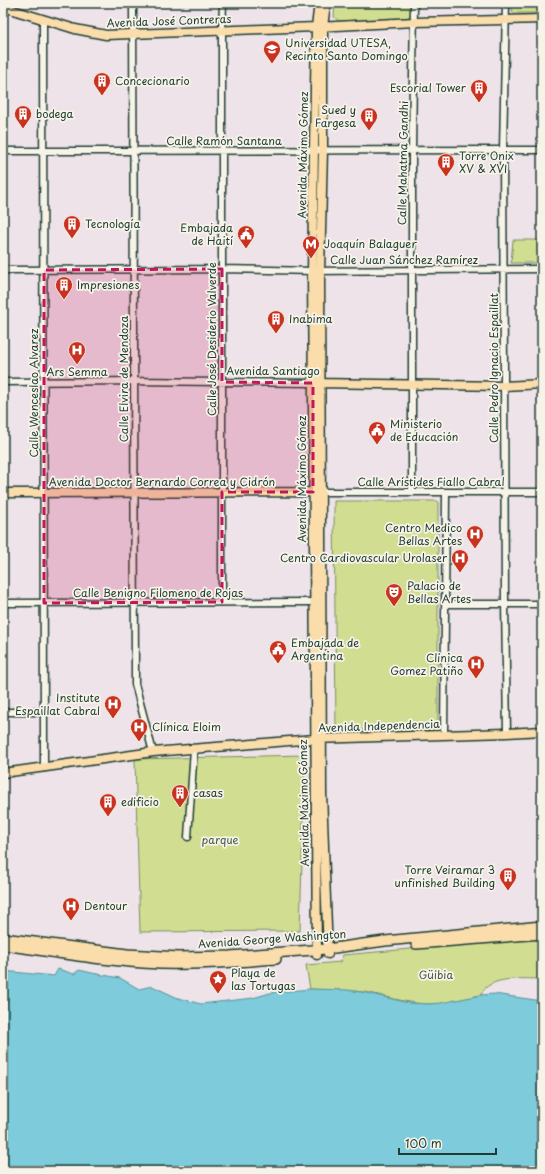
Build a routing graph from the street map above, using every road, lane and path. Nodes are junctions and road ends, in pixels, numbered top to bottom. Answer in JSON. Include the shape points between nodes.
{"nodes":[{"id":1,"x":133,"y":3,"type":"edge"},
{"id":2,"x":223,"y":3,"type":"edge"},
{"id":3,"x":319,"y":3,"type":"edge"},
{"id":4,"x":326,"y":3,"type":"edge"},
{"id":5,"x":414,"y":3,"type":"edge"},
{"id":6,"x":506,"y":3,"type":"edge"},
{"id":7,"x":3,"y":7,"type":"edge"},
{"id":8,"x":43,"y":19,"type":"junction"},
{"id":9,"x":542,"y":19,"type":"edge"},
{"id":10,"x":505,"y":20,"type":"junction"},
{"id":11,"x":415,"y":22,"type":"junction"},
{"id":12,"x":319,"y":27,"type":"junction"},
{"id":13,"x":222,"y":31,"type":"junction"},
{"id":14,"x":133,"y":34,"type":"junction"},
{"id":15,"x":412,"y":150,"type":"junction"},
{"id":16,"x":503,"y":150,"type":"junction"},
{"id":17,"x":542,"y":150,"type":"edge"},
{"id":18,"x":3,"y":151,"type":"edge"},
{"id":19,"x":43,"y":151,"type":"junction"},
{"id":20,"x":133,"y":151,"type":"junction"},
{"id":21,"x":222,"y":151,"type":"junction"},
{"id":22,"x":319,"y":151,"type":"junction"},
{"id":23,"x":222,"y":269,"type":"junction"},
{"id":24,"x":504,"y":269,"type":"junction"},
{"id":25,"x":542,"y":269,"type":"edge"},
{"id":26,"x":3,"y":270,"type":"edge"},
{"id":27,"x":44,"y":270,"type":"junction"},
{"id":28,"x":134,"y":270,"type":"junction"},
{"id":29,"x":412,"y":270,"type":"junction"},
{"id":30,"x":316,"y":271,"type":"junction"},
{"id":31,"x":135,"y":381,"type":"junction"},
{"id":32,"x":3,"y":382,"type":"edge"},
{"id":33,"x":44,"y":382,"type":"junction"},
{"id":34,"x":222,"y":382,"type":"junction"},
{"id":35,"x":317,"y":383,"type":"junction"},
{"id":36,"x":413,"y":384,"type":"junction"},
{"id":37,"x":542,"y":384,"type":"edge"},
{"id":38,"x":504,"y":386,"type":"junction"},
{"id":39,"x":222,"y":492,"type":"junction"},
{"id":40,"x":317,"y":492,"type":"junction"},
{"id":41,"x":412,"y":492,"type":"junction"},
{"id":42,"x":446,"y":492,"type":"junction"},
{"id":43,"x":504,"y":492,"type":"junction"},
{"id":44,"x":542,"y":492,"type":"edge"},
{"id":45,"x":44,"y":493,"type":"junction"},
{"id":46,"x":135,"y":493,"type":"junction"},
{"id":47,"x":3,"y":494,"type":"edge"},
{"id":48,"x":135,"y":602,"type":"junction"},
{"id":49,"x":222,"y":602,"type":"junction"},
{"id":50,"x":314,"y":602,"type":"junction"},
{"id":51,"x":3,"y":603,"type":"edge"},
{"id":52,"x":44,"y":603,"type":"junction"},
{"id":53,"x":505,"y":603,"type":"junction"},
{"id":54,"x":445,"y":604,"type":"junction"},
{"id":55,"x":542,"y":604,"type":"edge"},
{"id":56,"x":3,"y":712,"type":"edge"},
{"id":57,"x":44,"y":712,"type":"junction"},
{"id":58,"x":542,"y":731,"type":"edge"},
{"id":59,"x":507,"y":733,"type":"junction"},
{"id":60,"x":444,"y":735,"type":"junction"},
{"id":61,"x":318,"y":739,"type":"junction"},
{"id":62,"x":194,"y":749,"type":"junction"},
{"id":63,"x":153,"y":752,"type":"junction"},
{"id":64,"x":44,"y":768,"type":"junction"},
{"id":65,"x":3,"y":773,"type":"edge"},
{"id":66,"x":188,"y":837,"type":"dead end"},
{"id":67,"x":542,"y":926,"type":"edge"},
{"id":68,"x":542,"y":934,"type":"edge"},
{"id":69,"x":3,"y":938,"type":"edge"},
{"id":70,"x":3,"y":945,"type":"edge"},
{"id":71,"x":327,"y":951,"type":"junction"},
{"id":72,"x":316,"y":952,"type":"junction"}],
"edges":[{"from":1,"to":14,"type":"street","name":"Calle Elvira de Mendoza"},
{"from":2,"to":13,"type":"street","name":"Calle José Desiderio Valverde"},
{"from":3,"to":12,"type":"main road","name":"Avenida Máximo Gómez"},
{"from":4,"to":12,"type":"main road","name":"Avenida Máximo Gómez"},
{"from":5,"to":11,"type":"street","name":"Calle Mahatma Gandhi"},
{"from":6,"to":10,"type":"street","name":"Calle Pedro Ignacio Espaillat"},
{"from":7,"to":8,"type":"main road","name":"Avenida José Contreras"},
{"from":8,"to":14,"type":"main road","name":"Avenida José Contreras","via":[[106,35]]},
{"from":8,"to":19,"type":"street","name":"Calle Wenceslao Alvarez"},
{"from":9,"to":10,"type":"main road","name":"Avenida José Contreras"},
{"from":10,"to":11,"type":"main road","name":"Avenida José Contreras"},
{"from":10,"to":16,"type":"street","name":"Calle Pedro Ignacio Espaillat"},
{"from":11,"to":12,"type":"main road","name":"Avenida José Contreras"},
{"from":11,"to":15,"type":"street","name":"Calle Mahatma Gandhi"},
{"from":12,"to":13,"type":"main road","name":"Avenida José Contreras"},
{"from":12,"to":22,"type":"main road","name":"Avenida Máximo Gómez"},
{"from":13,"to":14,"type":"main road","name":"Avenida José Contreras"},
{"from":13,"to":21,"type":"street","name":"Calle José Desiderio Valverde"},
{"from":14,"to":20,"type":"street","name":"Calle Elvira de Mendoza"},
{"from":15,"to":16,"type":"street","name":"Calle Ramón Santana"},
{"from":15,"to":22,"type":"street","name":"Calle Ramón Santana"},
{"from":15,"to":29,"type":"street","name":"Calle Mahatma Gandhi"},
{"from":16,"to":17,"type":"street","name":"Calle Ramón Santana"},
{"from":16,"to":24,"type":"street","name":"Calle Pedro Ignacio Espaillat"},
{"from":18,"to":19,"type":"street","name":"Calle Ramón Santana"},
{"from":19,"to":20,"type":"street","name":"Calle Ramón Santana"},
{"from":19,"to":27,"type":"street","name":"Calle Wenceslao Alvarez"},
{"from":20,"to":21,"type":"street","name":"Calle Ramón Santana"},
{"from":20,"to":28,"type":"street","name":"Calle Elvira de Mendoza"},
{"from":21,"to":22,"type":"street","name":"Calle Ramón Santana"},
{"from":21,"to":23,"type":"street","name":"Calle José Desiderio Valverde"},
{"from":22,"to":30,"type":"main road","name":"Avenida Máximo Gómez"},
{"from":23,"to":28,"type":"street","name":"Calle Juan Sánchez Ramírez"},
{"from":23,"to":30,"type":"street","name":"Calle Juan Sánchez Ramírez"},
{"from":23,"to":34,"type":"street","name":"Calle José Desiderio Valverde"},
{"from":24,"to":25,"type":"street","name":"Calle Juan Sánchez Ramírez"},
{"from":24,"to":29,"type":"street","name":"Calle Juan Sánchez Ramírez"},
{"from":24,"to":38,"type":"street","name":"Calle Pedro Ignacio Espaillat"},
{"from":26,"to":27,"type":"street","name":"Calle Juan Sánchez Ramírez"},
{"from":27,"to":28,"type":"street","name":"Calle Juan Sánchez Ramírez"},
{"from":27,"to":33,"type":"street","name":"Calle Wenceslao Alvarez"},
{"from":28,"to":31,"type":"street","name":"Calle Elvira de Mendoza"},
{"from":29,"to":30,"type":"street","name":"Calle Juan Sánchez Ramírez"},
{"from":29,"to":36,"type":"street","name":"Calle Mahatma Gandhi"},
{"from":30,"to":35,"type":"main road","name":"Avenida Máximo Gómez"},
{"from":31,"to":33,"type":"street","name":"Avenida Santiago"},
{"from":31,"to":34,"type":"street","name":"Avenida Santiago"},
{"from":31,"to":46,"type":"street","name":"Calle Elvira de Mendoza"},
{"from":32,"to":33,"type":"street","name":"Avenida Santiago"},
{"from":33,"to":45,"type":"street","name":"Calle Wenceslao Alvarez"},
{"from":34,"to":35,"type":"street","name":"Avenida Santiago"},
{"from":34,"to":39,"type":"street","name":"Calle José Desiderio Valverde"},
{"from":35,"to":36,"type":"main road","name":"Avenida Santiago"},
{"from":35,"to":40,"type":"main road","name":"Avenida Máximo Gómez"},
{"from":36,"to":38,"type":"main road","name":"Avenida Santiago"},
{"from":36,"to":41,"type":"street","name":"Calle Mahatma Gandhi"},
{"from":37,"to":38,"type":"main road","name":"Avenida Santiago"},
{"from":38,"to":43,"type":"street","name":"Calle Pedro Ignacio Espaillat"},
{"from":39,"to":40,"type":"main road","name":"Avenida Doctor Bernardo Correa y Cidrón"},
{"from":39,"to":46,"type":"main road","name":"Avenida Doctor Bernardo Correa y Cidrón"},
{"from":39,"to":49,"type":"street","name":"Calle José Desiderio Valverde"},
{"from":40,"to":41,"type":"street","name":"Calle Arístides Fiallo Cabral"},
{"from":40,"to":50,"type":"main road","name":"Avenida Máximo Gómez"},
{"from":40,"to":61,"type":"main road","name":"Avenida Máximo Gómez"},
{"from":41,"to":42,"type":"street","name":"Calle Arístides Fiallo Cabral"},
{"from":42,"to":43,"type":"street","name":"Calle Arístides Fiallo Cabral"},
{"from":42,"to":54,"type":"street"},
{"from":43,"to":44,"type":"street","name":"Calle Arístides Fiallo Cabral"},
{"from":43,"to":53,"type":"street","name":"Calle Pedro Ignacio Espaillat"},
{"from":45,"to":46,"type":"main road","name":"Avenida Doctor Bernardo Correa y Cidrón"},
{"from":45,"to":47,"type":"main road","name":"Avenida Doctor Bernardo Correa y Cidrón"},
{"from":45,"to":52,"type":"street","name":"Calle Wenceslao Alvarez"},
{"from":46,"to":48,"type":"street","name":"Calle Elvira de Mendoza"},
{"from":48,"to":49,"type":"street","name":"Calle Benigno Filomeno de Rojas"},
{"from":48,"to":52,"type":"street","name":"Calle Benigno Filomeno de Rojas"},
{"from":48,"to":63,"type":"street","name":"Calle Elvira de Mendoza","via":[[136,684]]},
{"from":49,"to":50,"type":"street","name":"Calle Benigno Filomeno de Rojas"},
{"from":50,"to":61,"type":"main road","name":"Avenida Máximo Gómez"},
{"from":51,"to":52,"type":"street","name":"Calle Benigno Filomeno de Rojas"},
{"from":52,"to":57,"type":"street","name":"Calle Wenceslao Alvarez"},
{"from":53,"to":54,"type":"street"},
{"from":53,"to":55,"type":"street"},
{"from":53,"to":59,"type":"street","name":"Calle Pedro Ignacio Espaillat"},
{"from":54,"to":60,"type":"street"},
{"from":56,"to":57,"type":"street"},
{"from":57,"to":64,"type":"street","name":"Calle Wenceslao Alvarez"},
{"from":58,"to":59,"type":"main road","name":"Avenida Independencia"},
{"from":59,"to":60,"type":"main road","name":"Avenida Independencia"},
{"from":60,"to":61,"type":"main road","name":"Avenida Independencia"},
{"from":61,"to":62,"type":"main road","name":"Avenida Independencia"},
{"from":61,"to":71,"type":"main road","name":"Avenida Máximo Gómez"},
{"from":61,"to":72,"type":"main road","name":"Avenida Máximo Gómez"},
{"from":62,"to":63,"type":"main road","name":"Avenida Independencia"},
{"from":62,"to":66,"type":"street"},
{"from":63,"to":64,"type":"main road","name":"Avenida Independencia"},
{"from":64,"to":65,"type":"main road","name":"Avenida Independencia"},
{"from":67,"to":71,"type":"highway","name":"Avenida George Washington","via":[[385,941]]},
{"from":68,"to":71,"type":"highway","name":"Avenida George Washington"},
{"from":69,"to":72,"type":"highway","name":"Avenida George Washington","via":[[127,954],[179,957]]},
{"from":70,"to":72,"type":"highway","name":"Avenida George Washington","via":[[161,964],[224,964]]},
{"from":71,"to":72,"type":"highway","name":"Avenida George Washington"}]}
